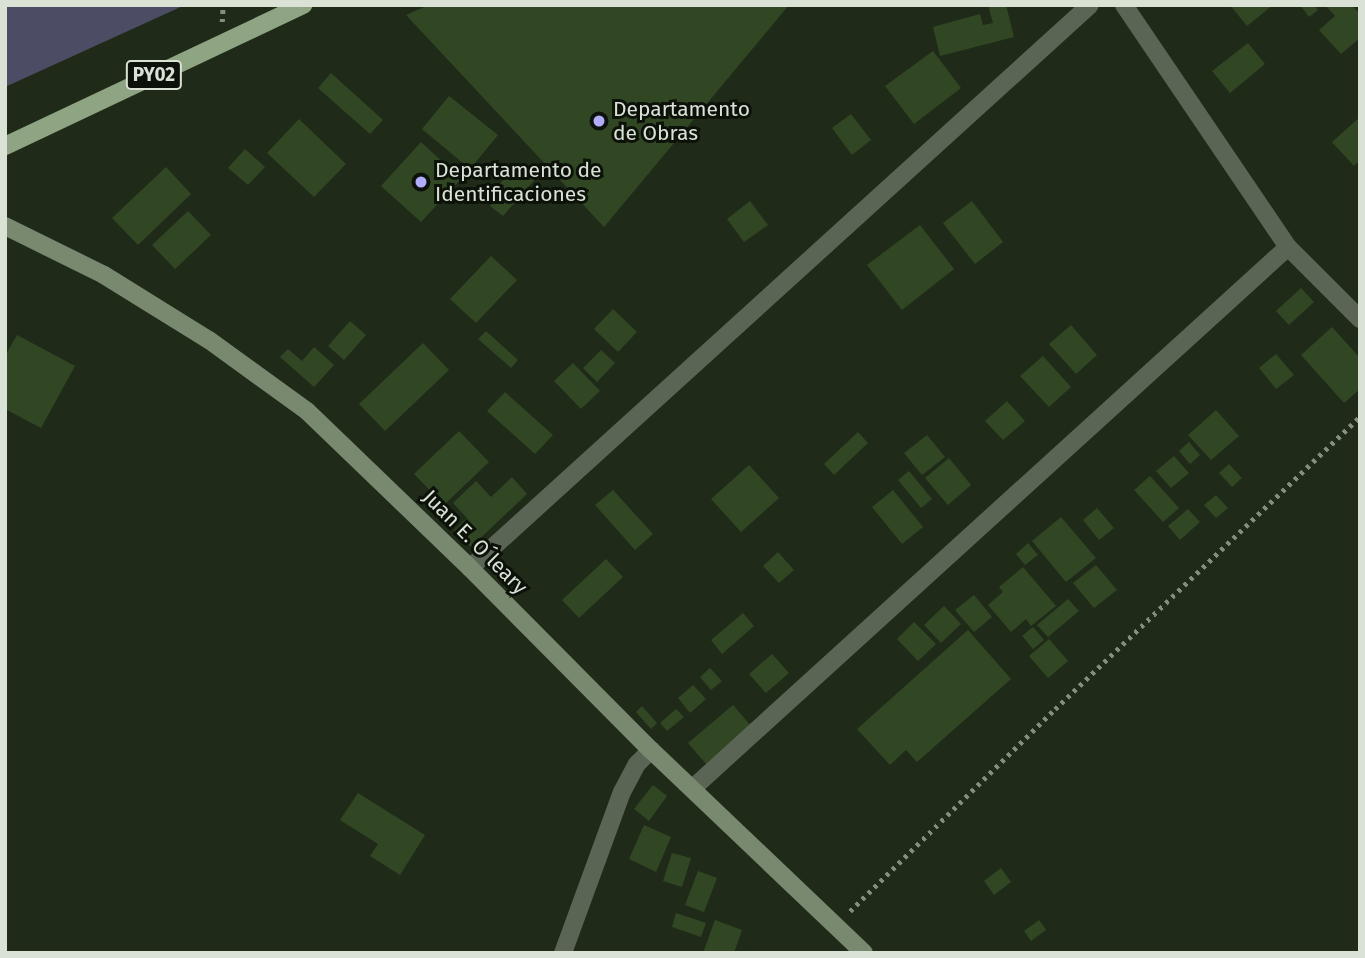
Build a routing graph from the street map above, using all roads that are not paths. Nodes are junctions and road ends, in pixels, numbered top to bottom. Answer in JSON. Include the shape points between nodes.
{"nodes":[{"id":1,"x":303,"y":5,"type":"edge"},
{"id":2,"x":1090,"y":5,"type":"edge"},
{"id":3,"x":1124,"y":5,"type":"edge"},
{"id":4,"x":5,"y":146,"type":"edge"},
{"id":5,"x":5,"y":226,"type":"edge"},
{"id":6,"x":1288,"y":247,"type":"junction"},
{"id":7,"x":1360,"y":318,"type":"edge"},
{"id":8,"x":470,"y":568,"type":"junction"},
{"id":9,"x":651,"y":750,"type":"junction"},
{"id":10,"x":693,"y":788,"type":"junction"},
{"id":11,"x":563,"y":953,"type":"edge"},
{"id":12,"x":864,"y":953,"type":"edge"}],
"edges":[{"from":1,"to":4,"type":"main road","number":"PY02"},
{"from":2,"to":8,"type":"street"},
{"from":3,"to":6,"type":"street"},
{"from":5,"to":8,"type":"street","name":"Juan E. O´leary","via":[[104,275],[209,341],[307,411]]},
{"from":6,"to":7,"type":"street"},
{"from":6,"to":10,"type":"street"},
{"from":8,"to":9,"type":"street","name":"Juan E. O´leary"},
{"from":9,"to":10,"type":"street","name":"Juan E. O´leary"},
{"from":9,"to":11,"type":"street","via":[[637,764],[622,792]]},
{"from":10,"to":12,"type":"street","name":"Juan E. O´leary"}]}
